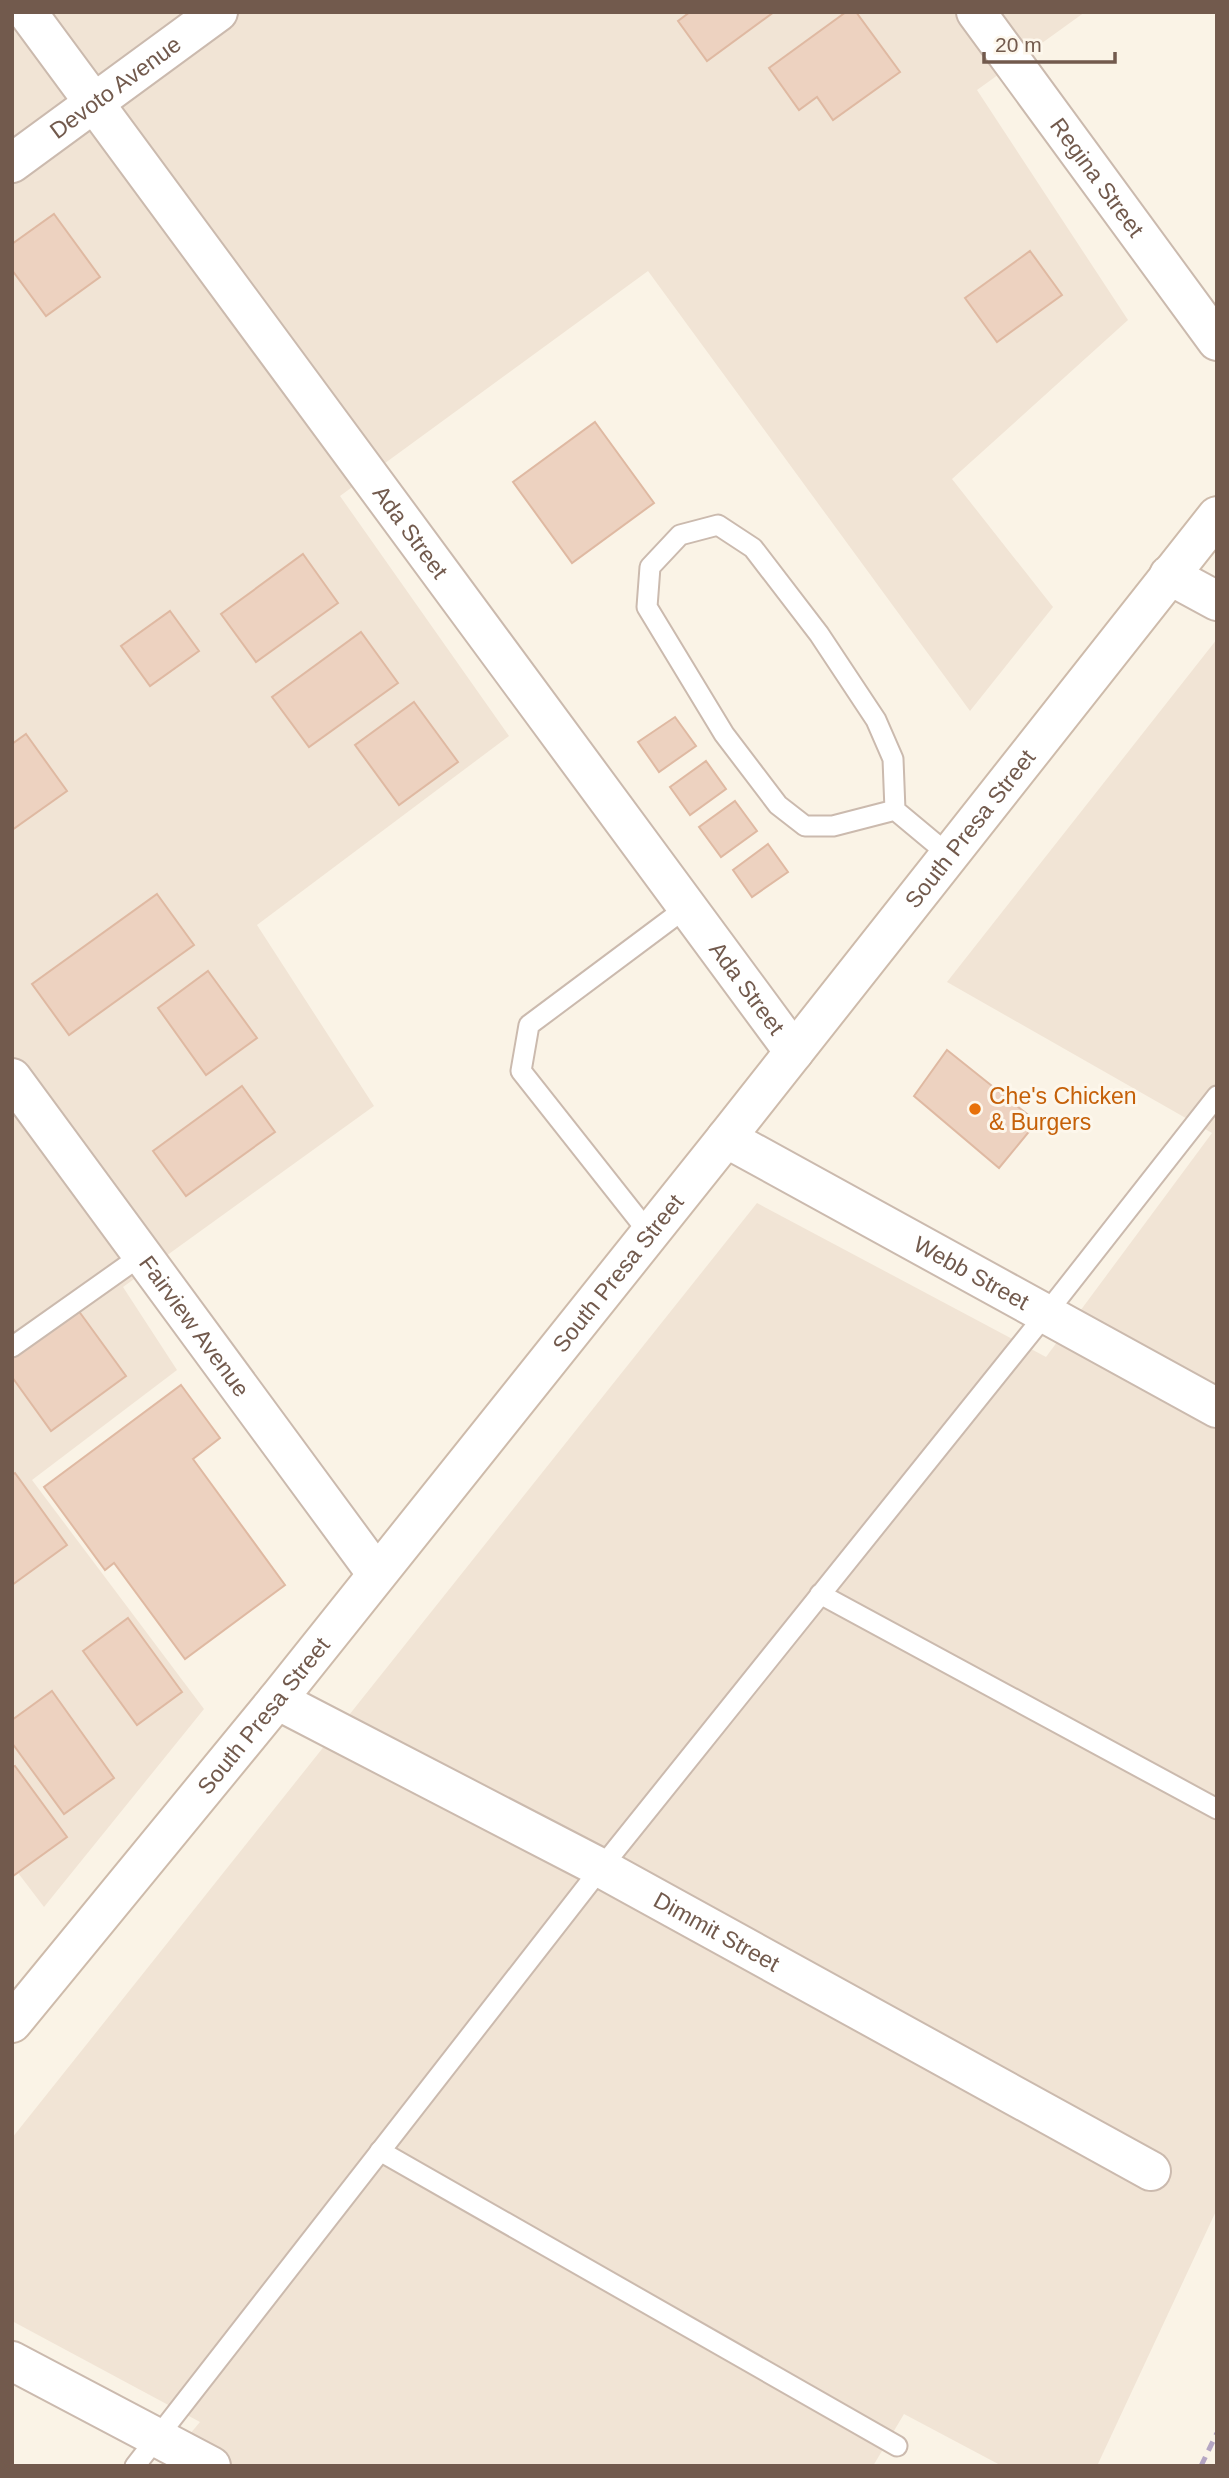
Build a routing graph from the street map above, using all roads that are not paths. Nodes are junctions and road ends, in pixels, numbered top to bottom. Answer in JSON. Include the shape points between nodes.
{"nodes":[{"id":1,"x":27,"y":12,"type":"edge"},
{"id":2,"x":218,"y":12,"type":"edge"},
{"id":3,"x":976,"y":12,"type":"edge"},
{"id":4,"x":94,"y":104,"type":"junction"},
{"id":5,"x":12,"y":163,"type":"edge"},
{"id":6,"x":1217,"y":341,"type":"edge"},
{"id":7,"x":1217,"y":516,"type":"edge"},
{"id":8,"x":1169,"y":575,"type":"junction"},
{"id":9,"x":1217,"y":601,"type":"edge"},
{"id":10,"x":895,"y":810,"type":"junction"},
{"id":11,"x":949,"y":855,"type":"junction"},
{"id":12,"x":687,"y":907,"type":"junction"},
{"id":13,"x":794,"y":1052,"type":"junction"},
{"id":14,"x":12,"y":1078,"type":"edge"},
{"id":15,"x":1217,"y":1096,"type":"edge"},
{"id":16,"x":726,"y":1138,"type":"junction"},
{"id":17,"x":649,"y":1233,"type":"junction"},
{"id":18,"x":142,"y":1255,"type":"junction"},
{"id":19,"x":1045,"y":1315,"type":"junction"},
{"id":20,"x":12,"y":1347,"type":"edge"},
{"id":21,"x":1217,"y":1408,"type":"edge"},
{"id":22,"x":376,"y":1573,"type":"junction"},
{"id":23,"x":820,"y":1594,"type":"junction"},
{"id":24,"x":277,"y":1700,"type":"junction"},
{"id":25,"x":1217,"y":1808,"type":"edge"},
{"id":26,"x":601,"y":1868,"type":"junction"},
{"id":27,"x":12,"y":2023,"type":"edge"},
{"id":28,"x":380,"y":2151,"type":"junction"},
{"id":29,"x":1151,"y":2171,"type":"dead end"},
{"id":30,"x":12,"y":2361,"type":"edge"},
{"id":31,"x":897,"y":2446,"type":"dead end"},
{"id":32,"x":146,"y":2452,"type":"edge"},
{"id":33,"x":211,"y":2466,"type":"edge"}],
"edges":[{"from":1,"to":4,"type":"street","name":"Ada Street"},
{"from":2,"to":4,"type":"street","name":"Devoto Avenue"},
{"from":3,"to":6,"type":"street","name":"Regina Street"},
{"from":4,"to":5,"type":"street","name":"Devoto Avenue"},
{"from":4,"to":12,"type":"street","name":"Ada Street"},
{"from":7,"to":8,"type":"street","name":"South Presa Street"},
{"from":8,"to":9,"type":"street"},
{"from":8,"to":11,"type":"street","name":"South Presa Street"},
{"from":10,"to":10,"type":"lane","via":[[893,759],[876,720],[819,634],[753,548],[718,525],[681,535],[650,567],[647,607],[724,734],[778,804],[805,826],[833,826]]},
{"from":10,"to":11,"type":"lane"},
{"from":11,"to":13,"type":"street","name":"South Presa Street"},
{"from":12,"to":13,"type":"street","name":"Ada Street"},
{"from":12,"to":17,"type":"lane","via":[[529,1025],[521,1071]]},
{"from":13,"to":16,"type":"street","name":"South Presa Street"},
{"from":14,"to":18,"type":"street","name":"Fairview Avenue"},
{"from":15,"to":19,"type":"lane"},
{"from":16,"to":17,"type":"street","name":"South Presa Street"},
{"from":16,"to":19,"type":"street","name":"Webb Street"},
{"from":17,"to":22,"type":"street","name":"South Presa Street"},
{"from":18,"to":20,"type":"lane"},
{"from":18,"to":22,"type":"street","name":"Fairview Avenue"},
{"from":19,"to":21,"type":"street","name":"Webb Street"},
{"from":19,"to":23,"type":"lane"},
{"from":22,"to":24,"type":"street","name":"South Presa Street"},
{"from":23,"to":25,"type":"lane"},
{"from":23,"to":26,"type":"lane"},
{"from":24,"to":26,"type":"street","name":"Dimmit Street"},
{"from":24,"to":27,"type":"street","name":"South Presa Street"},
{"from":26,"to":28,"type":"lane"},
{"from":26,"to":29,"type":"street","name":"Dimmit Street"},
{"from":28,"to":31,"type":"lane"},
{"from":28,"to":32,"type":"lane"},
{"from":30,"to":32,"type":"street"},
{"from":32,"to":33,"type":"street"}]}
